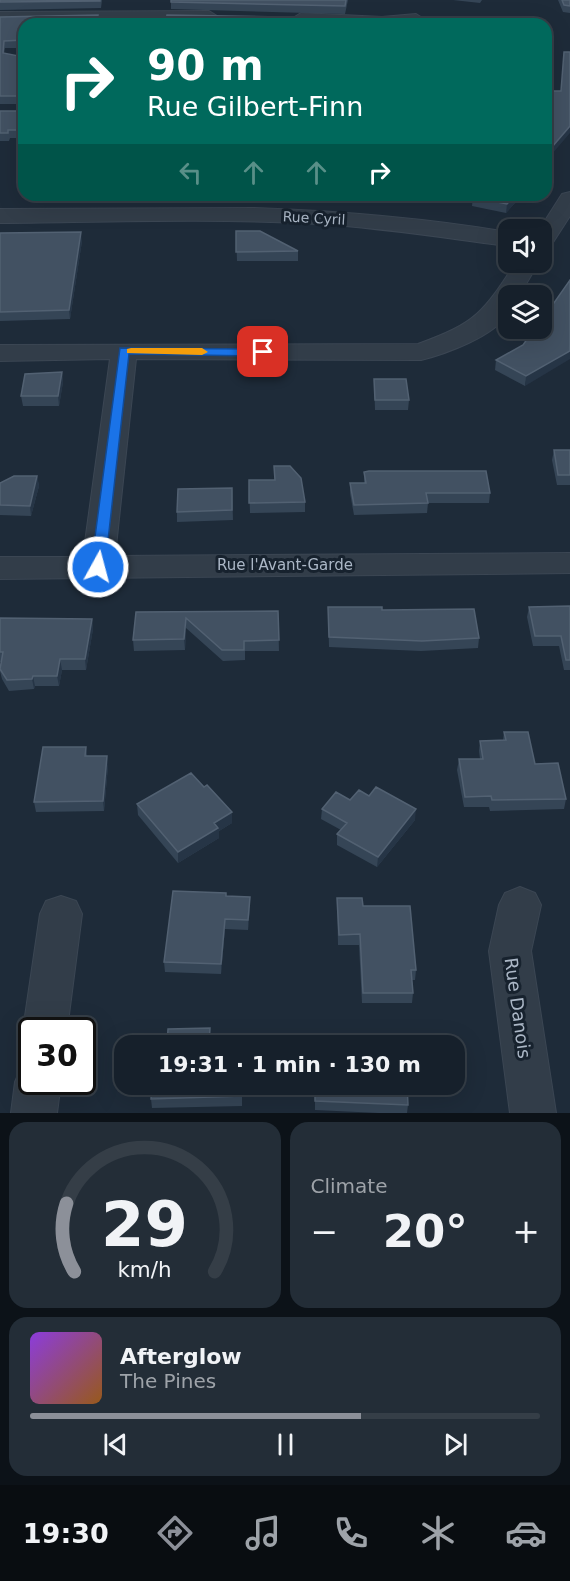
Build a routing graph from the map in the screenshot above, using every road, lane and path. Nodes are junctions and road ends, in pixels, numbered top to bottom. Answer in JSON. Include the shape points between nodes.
{"nodes":[{"id":1,"x":126,"y":7,"type":"edge"},
{"id":2,"x":0,"y":17,"type":"edge"},
{"id":3,"x":231,"y":17,"type":"edge"},
{"id":4,"x":570,"y":199,"type":"edge"},
{"id":5,"x":338,"y":201,"type":"edge"},
{"id":6,"x":118,"y":205,"type":"edge"},
{"id":7,"x":0,"y":216,"type":"edge"},
{"id":8,"x":337,"y":219,"type":"junction"},
{"id":9,"x":552,"y":227,"type":"edge"},
{"id":10,"x":498,"y":238,"type":"edge"},
{"id":11,"x":521,"y":273,"type":"edge"},
{"id":12,"x":124,"y":351,"type":"junction"},
{"id":13,"x":0,"y":353,"type":"edge"},
{"id":14,"x":570,"y":563,"type":"edge"},
{"id":15,"x":98,"y":567,"type":"junction"},
{"id":16,"x":0,"y":568,"type":"edge"},
{"id":17,"x":520,"y":904,"type":"dead end"},
{"id":18,"x":61,"y":914,"type":"dead end"},
{"id":19,"x":47,"y":1017,"type":"edge"},
{"id":20,"x":36,"y":1095,"type":"edge"},
{"id":21,"x":34,"y":1113,"type":"edge"},
{"id":22,"x":533,"y":1113,"type":"edge"}],
"edges":[{"from":1,"to":2,"type":"street"},
{"from":1,"to":3,"type":"street"},
{"from":4,"to":9,"type":"street"},
{"from":5,"to":8,"type":"street"},
{"from":6,"to":7,"type":"street","name":"Rue Cyril"},
{"from":6,"to":8,"type":"street","name":"Rue Cyril"},
{"from":8,"to":10,"type":"street","name":"Rue Cyril"},
{"from":11,"to":12,"type":"street","via":[[495,313],[465,336],[421,352]]},
{"from":12,"to":13,"type":"street"},
{"from":12,"to":15,"type":"street"},
{"from":14,"to":15,"type":"street","name":"Rue l'Avant-Garde"},
{"from":15,"to":16,"type":"street","name":"Rue l'Avant-Garde"},
{"from":17,"to":22,"type":"street","name":"Rue Danois","via":[[510,951]]},
{"from":18,"to":19,"type":"street"},
{"from":20,"to":21,"type":"street"}]}
